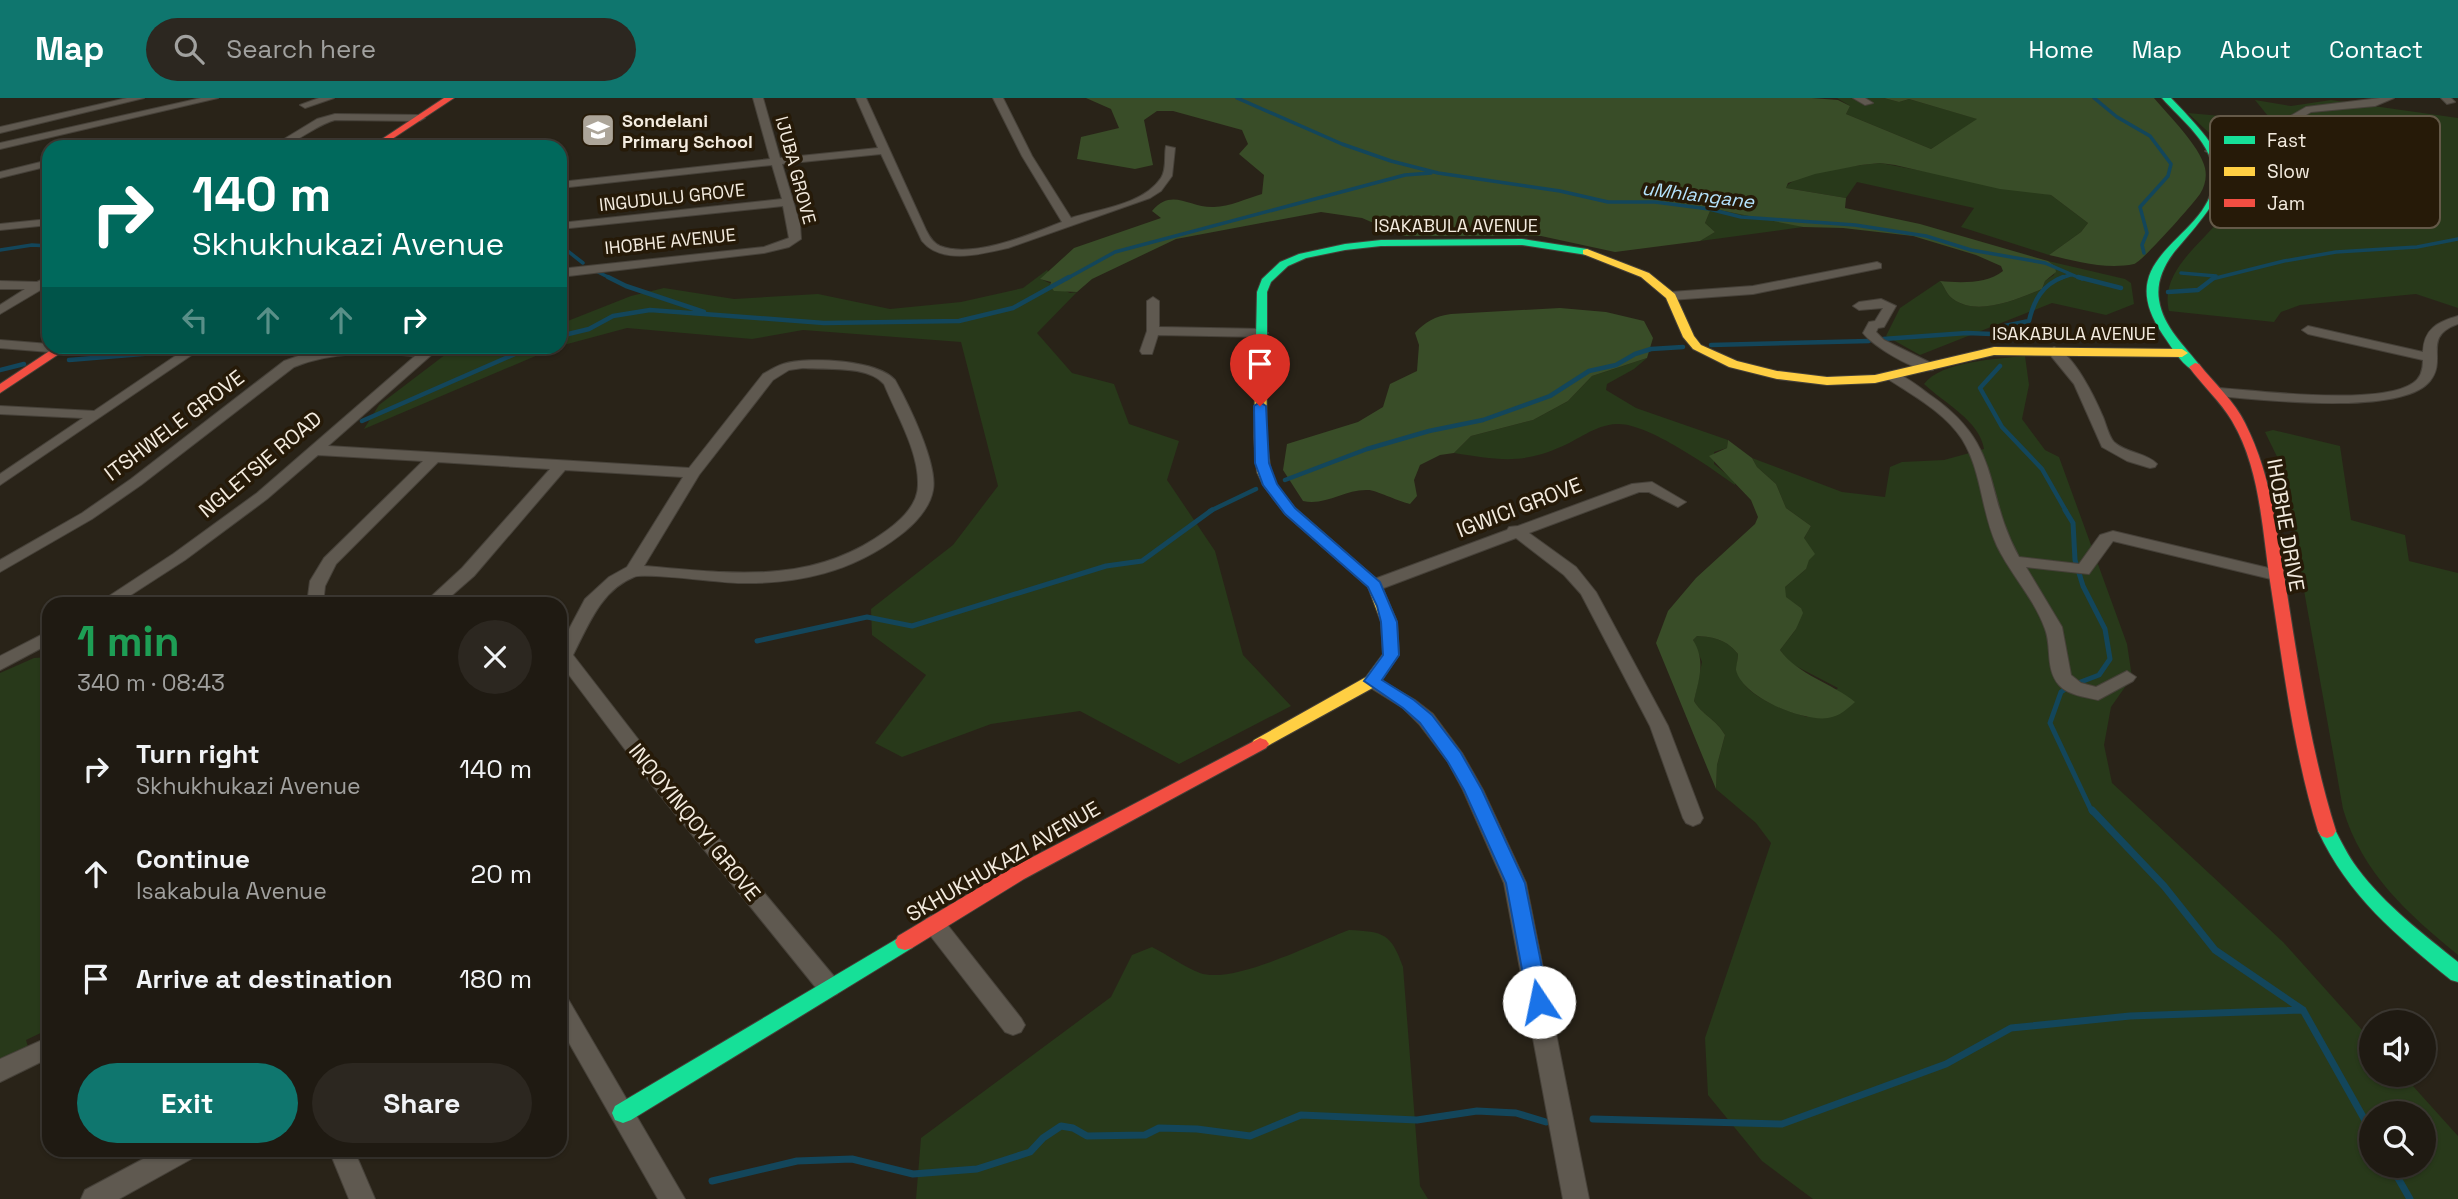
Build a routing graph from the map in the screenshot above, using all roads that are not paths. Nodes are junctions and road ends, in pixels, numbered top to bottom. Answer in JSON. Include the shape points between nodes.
{"nodes":[{"id":1,"x":139,"y":98,"type":"edge"},
{"id":2,"x":213,"y":98,"type":"edge"},
{"id":3,"x":329,"y":98,"type":"edge"},
{"id":4,"x":450,"y":98,"type":"edge"},
{"id":5,"x":758,"y":98,"type":"edge"},
{"id":6,"x":861,"y":98,"type":"edge"},
{"id":7,"x":998,"y":98,"type":"edge"},
{"id":8,"x":2166,"y":98,"type":"edge"},
{"id":9,"x":2389,"y":98,"type":"edge"},
{"id":10,"x":104,"y":102,"type":"edge"},
{"id":11,"x":305,"y":105,"type":"dead end"},
{"id":12,"x":2295,"y":116,"type":"edge"},
{"id":13,"x":420,"y":118,"type":"junction"},
{"id":14,"x":0,"y":130,"type":"edge"},
{"id":15,"x":288,"y":140,"type":"edge"},
{"id":16,"x":385,"y":140,"type":"edge"},
{"id":17,"x":0,"y":146,"type":"edge"},
{"id":18,"x":1170,"y":148,"type":"dead end"},
{"id":19,"x":886,"y":150,"type":"junction"},
{"id":20,"x":2210,"y":151,"type":"edge"},
{"id":21,"x":777,"y":163,"type":"junction"},
{"id":22,"x":42,"y":165,"type":"edge"},
{"id":23,"x":0,"y":175,"type":"edge"},
{"id":24,"x":567,"y":184,"type":"edge"},
{"id":25,"x":2210,"y":201,"type":"edge"},
{"id":26,"x":788,"y":202,"type":"junction"},
{"id":27,"x":42,"y":222,"type":"edge"},
{"id":28,"x":1068,"y":223,"type":"junction"},
{"id":29,"x":567,"y":225,"type":"edge"},
{"id":30,"x":0,"y":227,"type":"edge"},
{"id":31,"x":785,"y":245,"type":"joint"},
{"id":32,"x":1877,"y":266,"type":"dead end"},
{"id":33,"x":567,"y":272,"type":"edge"},
{"id":34,"x":42,"y":283,"type":"edge"},
{"id":35,"x":42,"y":284,"type":"edge"},
{"id":36,"x":0,"y":285,"type":"edge"},
{"id":37,"x":1671,"y":296,"type":"junction"},
{"id":38,"x":1153,"y":300,"type":"dead end"},
{"id":39,"x":1859,"y":306,"type":"dead end"},
{"id":40,"x":0,"y":310,"type":"edge"},
{"id":41,"x":2458,"y":320,"type":"edge"},
{"id":42,"x":2308,"y":330,"type":"dead end"},
{"id":43,"x":1153,"y":331,"type":"junction"},
{"id":44,"x":1262,"y":332,"type":"junction"},
{"id":45,"x":0,"y":345,"type":"edge"},
{"id":46,"x":42,"y":347,"type":"edge"},
{"id":47,"x":1147,"y":351,"type":"dead end"},
{"id":48,"x":2054,"y":351,"type":"junction"},
{"id":49,"x":2182,"y":353,"type":"junction"},
{"id":50,"x":55,"y":354,"type":"edge"},
{"id":51,"x":187,"y":354,"type":"edge"},
{"id":52,"x":316,"y":354,"type":"edge"},
{"id":53,"x":425,"y":354,"type":"edge"},
{"id":54,"x":2429,"y":357,"type":"junction"},
{"id":55,"x":1928,"y":367,"type":"junction"},
{"id":56,"x":1893,"y":376,"type":"junction"},
{"id":57,"x":0,"y":389,"type":"edge"},
{"id":58,"x":2219,"y":392,"type":"junction"},
{"id":59,"x":0,"y":410,"type":"edge"},
{"id":60,"x":97,"y":415,"type":"junction"},
{"id":61,"x":314,"y":450,"type":"junction"},
{"id":62,"x":433,"y":459,"type":"junction"},
{"id":63,"x":2150,"y":464,"type":"dead end"},
{"id":64,"x":560,"y":466,"type":"junction"},
{"id":65,"x":693,"y":473,"type":"junction"},
{"id":66,"x":0,"y":481,"type":"edge"},
{"id":67,"x":1678,"y":502,"type":"dead end"},
{"id":68,"x":1515,"y":530,"type":"junction"},
{"id":69,"x":2014,"y":561,"type":"junction"},
{"id":70,"x":0,"y":567,"type":"edge"},
{"id":71,"x":633,"y":570,"type":"junction"},
{"id":72,"x":2276,"y":575,"type":"junction"},
{"id":73,"x":1375,"y":585,"type":"junction"},
{"id":74,"x":116,"y":597,"type":"edge"},
{"id":75,"x":314,"y":597,"type":"edge"},
{"id":76,"x":439,"y":597,"type":"edge"},
{"id":77,"x":42,"y":641,"type":"edge"},
{"id":78,"x":1388,"y":643,"type":"joint"},
{"id":79,"x":567,"y":647,"type":"edge"},
{"id":80,"x":567,"y":662,"type":"edge"},
{"id":81,"x":0,"y":664,"type":"edge"},
{"id":82,"x":2127,"y":677,"type":"dead end"},
{"id":83,"x":1372,"y":681,"type":"junction"},
{"id":84,"x":1693,"y":818,"type":"dead end"},
{"id":85,"x":934,"y":924,"type":"junction"},
{"id":86,"x":2458,"y":974,"type":"edge"},
{"id":87,"x":829,"y":987,"type":"junction"},
{"id":88,"x":567,"y":1018,"type":"edge"},
{"id":89,"x":1013,"y":1026,"type":"dead end"},
{"id":90,"x":42,"y":1050,"type":"edge"},
{"id":91,"x":0,"y":1071,"type":"edge"},
{"id":92,"x":623,"y":1113,"type":"junction"},
{"id":93,"x":171,"y":1157,"type":"edge"},
{"id":94,"x":345,"y":1157,"type":"edge"},
{"id":95,"x":94,"y":1199,"type":"edge"},
{"id":96,"x":362,"y":1199,"type":"edge"},
{"id":97,"x":672,"y":1199,"type":"edge"},
{"id":98,"x":1576,"y":1199,"type":"edge"}],
"edges":[{"from":1,"to":10,"type":"street"},
{"from":2,"to":17,"type":"street"},
{"from":3,"to":11,"type":"street"},
{"from":4,"to":13,"type":"street"},
{"from":5,"to":21,"type":"street","name":"IJUBA GROVE"},
{"from":6,"to":19,"type":"street"},
{"from":7,"to":28,"type":"street"},
{"from":8,"to":20,"type":"street","name":"IHOBHE DRIVE"},
{"from":9,"to":12,"type":"street","via":[[2305,110]]},
{"from":10,"to":14,"type":"street"},
{"from":13,"to":15,"type":"street","via":[[335,117]]},
{"from":13,"to":16,"type":"street"},
{"from":18,"to":28,"type":"street","via":[[1165,180],[1152,192]]},
{"from":19,"to":21,"type":"street"},
{"from":19,"to":28,"type":"street","via":[[920,230],[937,249],[1015,244]]},
{"from":21,"to":24,"type":"street"},
{"from":21,"to":26,"type":"street","name":"IJUBA GROVE"},
{"from":22,"to":23,"type":"street"},
{"from":25,"to":49,"type":"street","name":"IHOBHE DRIVE","via":[[2158,268],[2151,291],[2157,311]]},
{"from":26,"to":29,"type":"street","name":"INGUDULU GROVE"},
{"from":26,"to":31,"type":"street","name":"IJUBA GROVE","via":[[796,234]]},
{"from":27,"to":30,"type":"street"},
{"from":31,"to":33,"type":"street","name":"IHOBHE AVENUE"},
{"from":32,"to":37,"type":"street","via":[[1753,290]]},
{"from":34,"to":36,"type":"street"},
{"from":35,"to":40,"type":"street"},
{"from":37,"to":44,"type":"street","name":"ISAKABULA AVENUE","via":[[1630,267],[1563,246],[1498,241],[1381,243],[1322,251],[1284,264],[1262,292]]},
{"from":37,"to":56,"type":"street","name":"ISAKABULA AVENUE","via":[[1697,347],[1733,364],[1827,381]]},
{"from":38,"to":43,"type":"street"},
{"from":39,"to":55,"type":"street","via":[[1890,306],[1870,333],[1879,343]]},
{"from":41,"to":54,"type":"street","via":[[2432,332]]},
{"from":42,"to":54,"type":"street"},
{"from":43,"to":44,"type":"street"},
{"from":43,"to":47,"type":"street"},
{"from":44,"to":73,"type":"street","name":"ISAKABULA AVENUE","via":[[1264,472],[1290,511]]},
{"from":45,"to":46,"type":"street"},
{"from":48,"to":49,"type":"street","name":"ISAKABULA AVENUE"},
{"from":48,"to":55,"type":"street","name":"ISAKABULA AVENUE","via":[[1994,351]]},
{"from":48,"to":63,"type":"street","via":[[2090,396],[2107,444]]},
{"from":49,"to":58,"type":"street","name":"IHOBHE DRIVE"},
{"from":50,"to":57,"type":"street"},
{"from":51,"to":60,"type":"street"},
{"from":52,"to":70,"type":"street","name":"ITSHWELE GROVE","via":[[289,364],[136,482]]},
{"from":53,"to":61,"type":"street","name":"NGLETSIE ROAD"},
{"from":54,"to":58,"type":"street","via":[[2426,379],[2400,393],[2345,398]]},
{"from":55,"to":56,"type":"street","name":"ISAKABULA AVENUE"},
{"from":56,"to":69,"type":"street","via":[[1951,419],[1972,443],[2000,535]]},
{"from":58,"to":72,"type":"street","name":"IHOBHE DRIVE","via":[[2242,424],[2249,443]]},
{"from":59,"to":60,"type":"street"},
{"from":60,"to":66,"type":"street"},
{"from":61,"to":62,"type":"street"},
{"from":61,"to":74,"type":"street","name":"NGLETSIE ROAD","via":[[221,527]]},
{"from":62,"to":64,"type":"street"},
{"from":62,"to":75,"type":"street","via":[[330,561]]},
{"from":64,"to":65,"type":"street"},
{"from":64,"to":76,"type":"street","via":[[468,572]]},
{"from":65,"to":71,"type":"street","name":"INQOYINQOYI GROVE"},
{"from":65,"to":71,"type":"street","name":"INQOYINQOYI GROVE","via":[[768,377],[797,364],[854,366],[884,376],[890,383],[924,469],[926,486],[906,522],[869,552],[823,571],[746,579]]},
{"from":67,"to":68,"type":"street","name":"IGWICI GROVE","via":[[1652,487],[1637,487]]},
{"from":68,"to":73,"type":"street","name":"IGWICI GROVE"},
{"from":68,"to":84,"type":"street","via":[[1563,565],[1588,592],[1659,726]]},
{"from":69,"to":72,"type":"street","via":[[2083,570],[2106,538],[2113,536]]},
{"from":69,"to":82,"type":"street","via":[[2045,607],[2060,647],[2058,667],[2068,683],[2098,694]]},
{"from":71,"to":79,"type":"street","name":"INQOYINQOYI GROVE","via":[[591,603]]},
{"from":72,"to":86,"type":"street","name":"IHOBHE DRIVE","via":[[2293,681],[2325,824],[2341,859],[2379,904]]},
{"from":73,"to":78,"type":"street","name":"ISAKABULA AVENUE","via":[[1389,622]]},
{"from":77,"to":81,"type":"street"},
{"from":78,"to":83,"type":"street","name":"SKHUKHUKAZI AVENUE","via":[[1391,655]]},
{"from":80,"to":87,"type":"street","name":"INQOYINQOYI GROVE"},
{"from":83,"to":85,"type":"street","name":"SKHUKHUKAZI AVENUE"},
{"from":83,"to":98,"type":"street","via":[[1426,719],[1455,758],[1515,883]]},
{"from":85,"to":87,"type":"street","name":"SKHUKHUKAZI AVENUE"},
{"from":85,"to":89,"type":"street"},
{"from":87,"to":92,"type":"street","name":"SKHUKHUKAZI AVENUE"},
{"from":88,"to":92,"type":"street"},
{"from":90,"to":91,"type":"street"},
{"from":92,"to":97,"type":"street"},
{"from":93,"to":95,"type":"street"},
{"from":94,"to":96,"type":"street"}]}
